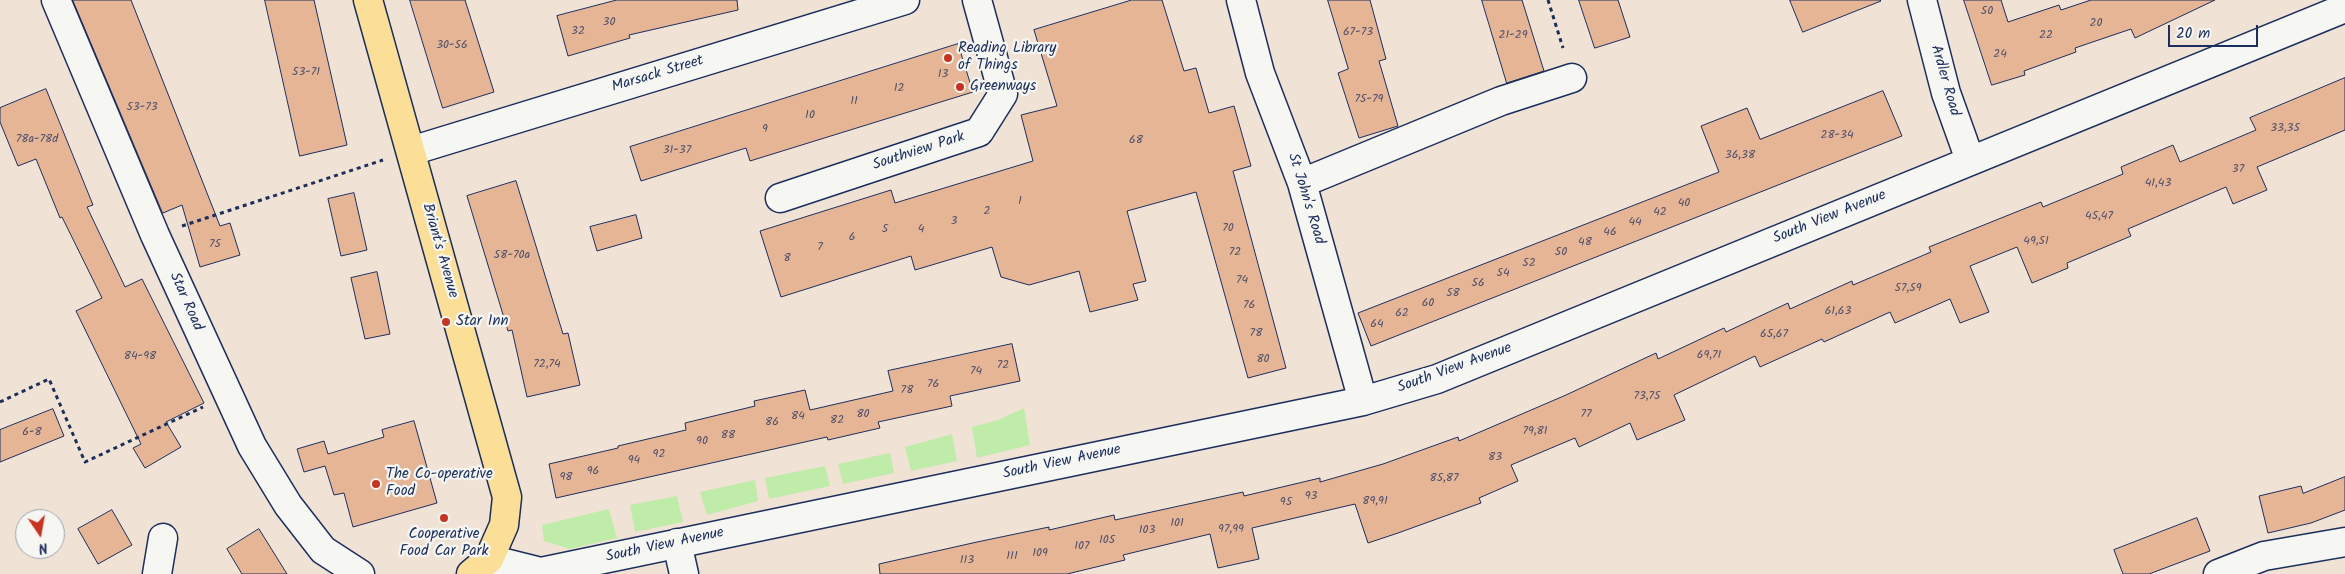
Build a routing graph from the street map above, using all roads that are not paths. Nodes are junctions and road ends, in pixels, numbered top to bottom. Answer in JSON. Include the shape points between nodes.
{"nodes":[{"id":1,"x":56,"y":0,"type":"edge"},
{"id":2,"x":368,"y":0,"type":"edge"},
{"id":3,"x":905,"y":0,"type":"edge"},
{"id":4,"x":977,"y":0,"type":"edge"},
{"id":5,"x":1241,"y":0,"type":"edge"},
{"id":6,"x":1922,"y":0,"type":"edge"},
{"id":7,"x":2345,"y":8,"type":"edge"},
{"id":8,"x":1572,"y":78,"type":"dead end"},
{"id":9,"x":411,"y":151,"type":"junction"},
{"id":10,"x":1970,"y":160,"type":"junction"},
{"id":11,"x":1302,"y":183,"type":"junction"},
{"id":12,"x":780,"y":198,"type":"dead end"},
{"id":13,"x":1363,"y":401,"type":"junction"},
{"id":14,"x":163,"y":538,"type":"dead end"},
{"id":15,"x":2345,"y":542,"type":"edge"},
{"id":16,"x":677,"y":543,"type":"junction"},
{"id":17,"x":480,"y":566,"type":"edge"},
{"id":18,"x":157,"y":574,"type":"edge"},
{"id":19,"x":360,"y":574,"type":"edge"},
{"id":20,"x":684,"y":574,"type":"edge"},
{"id":21,"x":2218,"y":574,"type":"edge"}],
"edges":[{"from":1,"to":19,"type":"street","name":"Star Road","via":[[155,235],[252,446],[288,504],[324,550]]},
{"from":2,"to":9,"type":"main road","name":"Briant's Avenue"},
{"from":3,"to":9,"type":"street","name":"Marsack Street"},
{"from":4,"to":12,"type":"street","name":"Southview Park","via":[[1003,94],[979,132]]},
{"from":5,"to":11,"type":"street","name":"St John's Road","via":[[1260,73]]},
{"from":6,"to":10,"type":"street","name":"Ardler Road","via":[[1946,93]]},
{"from":7,"to":10,"type":"street","name":"South View Avenue"},
{"from":8,"to":11,"type":"street","via":[[1502,102]]},
{"from":9,"to":17,"type":"main road","name":"Briant's Avenue","via":[[507,497],[504,525]]},
{"from":10,"to":13,"type":"street","name":"South View Avenue","via":[[1437,379]]},
{"from":11,"to":13,"type":"street","name":"St John's Road"},
{"from":13,"to":16,"type":"street","name":"South View Avenue"},
{"from":14,"to":18,"type":"street"},
{"from":15,"to":21,"type":"street","via":[[2264,556]]},
{"from":16,"to":17,"type":"street","name":"South View Avenue","via":[[541,572]]},
{"from":16,"to":20,"type":"street"}]}
